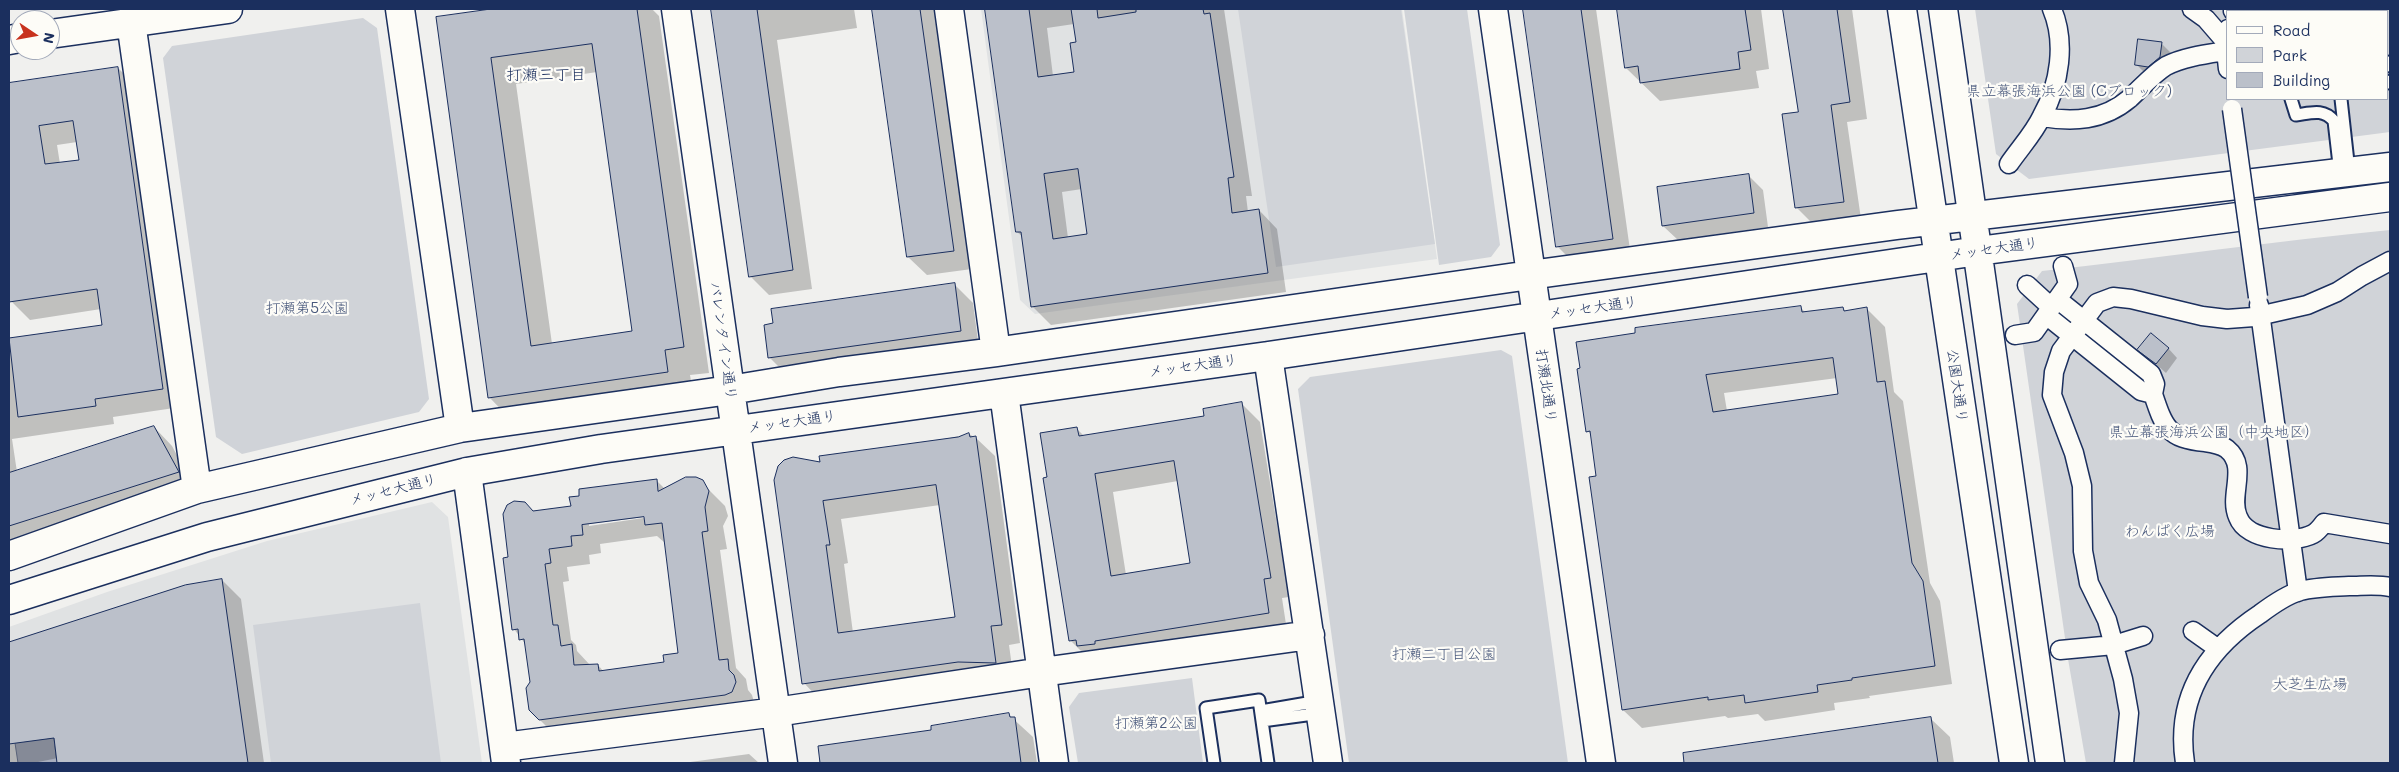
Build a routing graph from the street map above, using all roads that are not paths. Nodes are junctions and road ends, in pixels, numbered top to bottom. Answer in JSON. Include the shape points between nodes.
{"nodes":[{"id":1,"x":228,"y":9,"type":"edge"},
{"id":2,"x":400,"y":9,"type":"edge"},
{"id":3,"x":676,"y":9,"type":"edge"},
{"id":4,"x":949,"y":9,"type":"edge"},
{"id":5,"x":1493,"y":9,"type":"edge"},
{"id":6,"x":1902,"y":9,"type":"edge"},
{"id":7,"x":1943,"y":9,"type":"edge"},
{"id":8,"x":2052,"y":9,"type":"edge"},
{"id":9,"x":2192,"y":9,"type":"edge"},
{"id":10,"x":131,"y":22,"type":"junction"},
{"id":11,"x":60,"y":33,"type":"edge"},
{"id":12,"x":2226,"y":41,"type":"edge"},
{"id":13,"x":2291,"y":100,"type":"edge"},
{"id":14,"x":2341,"y":100,"type":"edge"},
{"id":15,"x":2232,"y":104,"type":"edge"},
{"id":16,"x":2042,"y":117,"type":"junction"},
{"id":17,"x":2009,"y":164,"type":"dead end"},
{"id":18,"x":2390,"y":168,"type":"edge"},
{"id":19,"x":2345,"y":173,"type":"junction"},
{"id":20,"x":2390,"y":197,"type":"edge"},
{"id":21,"x":1973,"y":216,"type":"junction"},
{"id":22,"x":1932,"y":221,"type":"junction"},
{"id":23,"x":1978,"y":251,"type":"junction"},
{"id":24,"x":1938,"y":257,"type":"junction"},
{"id":25,"x":2390,"y":262,"type":"edge"},
{"id":26,"x":2063,"y":266,"type":"dead end"},
{"id":27,"x":1530,"y":275,"type":"junction"},
{"id":28,"x":2027,"y":285,"type":"dead end"},
{"id":29,"x":2051,"y":307,"type":"junction"},
{"id":30,"x":1536,"y":316,"type":"junction"},
{"id":31,"x":2260,"y":316,"type":"junction"},
{"id":32,"x":2078,"y":327,"type":"junction"},
{"id":33,"x":2016,"y":336,"type":"dead end"},
{"id":34,"x":996,"y":352,"type":"junction"},
{"id":35,"x":1268,"y":356,"type":"junction"},
{"id":36,"x":730,"y":390,"type":"junction"},
{"id":37,"x":1004,"y":393,"type":"junction"},
{"id":38,"x":460,"y":428,"type":"junction"},
{"id":39,"x":736,"y":430,"type":"junction"},
{"id":40,"x":467,"y":472,"type":"junction"},
{"id":41,"x":198,"y":489,"type":"junction"},
{"id":42,"x":2390,"y":534,"type":"edge"},
{"id":43,"x":2290,"y":540,"type":"junction"},
{"id":44,"x":9,"y":556,"type":"edge"},
{"id":45,"x":2390,"y":587,"type":"edge"},
{"id":46,"x":2298,"y":592,"type":"junction"},
{"id":47,"x":9,"y":600,"type":"edge"},
{"id":48,"x":2193,"y":631,"type":"dead end"},
{"id":49,"x":1310,"y":635,"type":"junction"},
{"id":50,"x":2143,"y":636,"type":"dead end"},
{"id":51,"x":2114,"y":645,"type":"junction"},
{"id":52,"x":2217,"y":648,"type":"junction"},
{"id":53,"x":2060,"y":650,"type":"dead end"},
{"id":54,"x":1042,"y":672,"type":"junction"},
{"id":55,"x":1320,"y":707,"type":"junction"},
{"id":56,"x":776,"y":712,"type":"junction"},
{"id":57,"x":1262,"y":716,"type":"junction"},
{"id":58,"x":2182,"y":738,"type":"junction"},
{"id":59,"x":505,"y":755,"type":"edge"},
{"id":60,"x":783,"y":763,"type":"edge"},
{"id":61,"x":1054,"y":763,"type":"edge"},
{"id":62,"x":1214,"y":763,"type":"edge"},
{"id":63,"x":1268,"y":763,"type":"edge"},
{"id":64,"x":1328,"y":763,"type":"edge"},
{"id":65,"x":1601,"y":763,"type":"edge"},
{"id":66,"x":2014,"y":763,"type":"edge"},
{"id":67,"x":2050,"y":763,"type":"edge"},
{"id":68,"x":2124,"y":763,"type":"edge"},
{"id":69,"x":2178,"y":763,"type":"edge"},
{"id":70,"x":2186,"y":763,"type":"edge"}],
"edges":[{"from":1,"to":10,"type":"street"},
{"from":2,"to":38,"type":"street"},
{"from":3,"to":36,"type":"street","name":"バレンタイン通り"},
{"from":4,"to":34,"type":"street"},
{"from":5,"to":27,"type":"street","name":"打瀬北通り"},
{"from":6,"to":22,"type":"street","name":"公園大通り"},
{"from":7,"to":21,"type":"street"},
{"from":8,"to":16,"type":"street","via":[[2058,24],[2060,51],[2056,77]]},
{"from":9,"to":12,"type":"street"},
{"from":10,"to":11,"type":"street"},
{"from":10,"to":41,"type":"street"},
{"from":12,"to":16,"type":"street","via":[[2167,66],[2120,106],[2092,119],[2064,121]]},
{"from":13,"to":19,"type":"lane","via":[[2296,115],[2321,112],[2334,121]]},
{"from":14,"to":19,"type":"lane"},
{"from":15,"to":31,"type":"street","bridge":true},
{"from":16,"to":17,"type":"street"},
{"from":18,"to":19,"type":"street"},
{"from":19,"to":21,"type":"street"},
{"from":20,"to":23,"type":"street","name":"メッセ大通り"},
{"from":21,"to":22,"type":"street"},
{"from":21,"to":23,"type":"street"},
{"from":22,"to":24,"type":"street","name":"公園大通り"},
{"from":22,"to":27,"type":"street"},
{"from":23,"to":24,"type":"street","name":"メッセ大通り"},
{"from":23,"to":67,"type":"street"},
{"from":24,"to":30,"type":"street","name":"メッセ大通り"},
{"from":24,"to":66,"type":"street","name":"公園大通り"},
{"from":25,"to":31,"type":"street","via":[[2338,292],[2307,305]]},
{"from":26,"to":29,"type":"street","via":[[2068,284]]},
{"from":27,"to":30,"type":"street","name":"打瀬北通り"},
{"from":27,"to":34,"type":"street"},
{"from":28,"to":29,"type":"street"},
{"from":29,"to":32,"type":"street"},
{"from":29,"to":33,"type":"street","via":[[2034,332]]},
{"from":30,"to":35,"type":"street","name":"メッセ大通り"},
{"from":30,"to":65,"type":"street","name":"打瀬北通り"},
{"from":31,"to":32,"type":"street","via":[[2226,319],[2202,316],[2131,298],[2113,297],[2097,303]]},
{"from":31,"to":43,"type":"street"},
{"from":32,"to":43,"type":"street","via":[[2140,391],[2153,394],[2164,422],[2174,436],[2226,448],[2236,460],[2238,482],[2235,499],[2238,517],[2244,525],[2271,539]]},
{"from":32,"to":51,"type":"street","via":[[2061,351],[2054,372],[2052,395],[2074,453],[2082,486],[2083,551],[2089,583],[2107,620]]},
{"from":34,"to":36,"type":"street"},
{"from":35,"to":37,"type":"street","name":"メッセ大通り"},
{"from":35,"to":49,"type":"street"},
{"from":36,"to":38,"type":"street"},
{"from":36,"to":39,"type":"street","name":"バレンタイン通り"},
{"from":37,"to":39,"type":"street","name":"メッセ大通り"},
{"from":37,"to":54,"type":"street"},
{"from":38,"to":41,"type":"street"},
{"from":39,"to":40,"type":"street","name":"メッセ大通り"},
{"from":39,"to":56,"type":"street","name":"バレンタイン通り"},
{"from":40,"to":47,"type":"street","name":"メッセ大通り","via":[[207,536]]},
{"from":40,"to":59,"type":"street"},
{"from":41,"to":44,"type":"street"},
{"from":42,"to":43,"type":"street","via":[[2324,523],[2314,534]]},
{"from":43,"to":46,"type":"street"},
{"from":45,"to":46,"type":"street","via":[[2360,586]]},
{"from":46,"to":52,"type":"street","via":[[2246,623]]},
{"from":48,"to":52,"type":"street"},
{"from":49,"to":54,"type":"street"},
{"from":49,"to":55,"type":"street"},
{"from":50,"to":51,"type":"street"},
{"from":51,"to":53,"type":"street"},
{"from":51,"to":68,"type":"street","via":[[2129,713]]},
{"from":52,"to":58,"type":"street","via":[[2194,686]]},
{"from":54,"to":56,"type":"street"},
{"from":54,"to":61,"type":"street"},
{"from":55,"to":57,"type":"lane"},
{"from":55,"to":64,"type":"street"},
{"from":56,"to":59,"type":"street"},
{"from":56,"to":60,"type":"street","name":"バレンタイン通り"},
{"from":57,"to":62,"type":"lane","via":[[1259,700],[1206,708]]},
{"from":57,"to":63,"type":"lane"},
{"from":58,"to":69,"type":"street"},
{"from":58,"to":70,"type":"street"}]}
